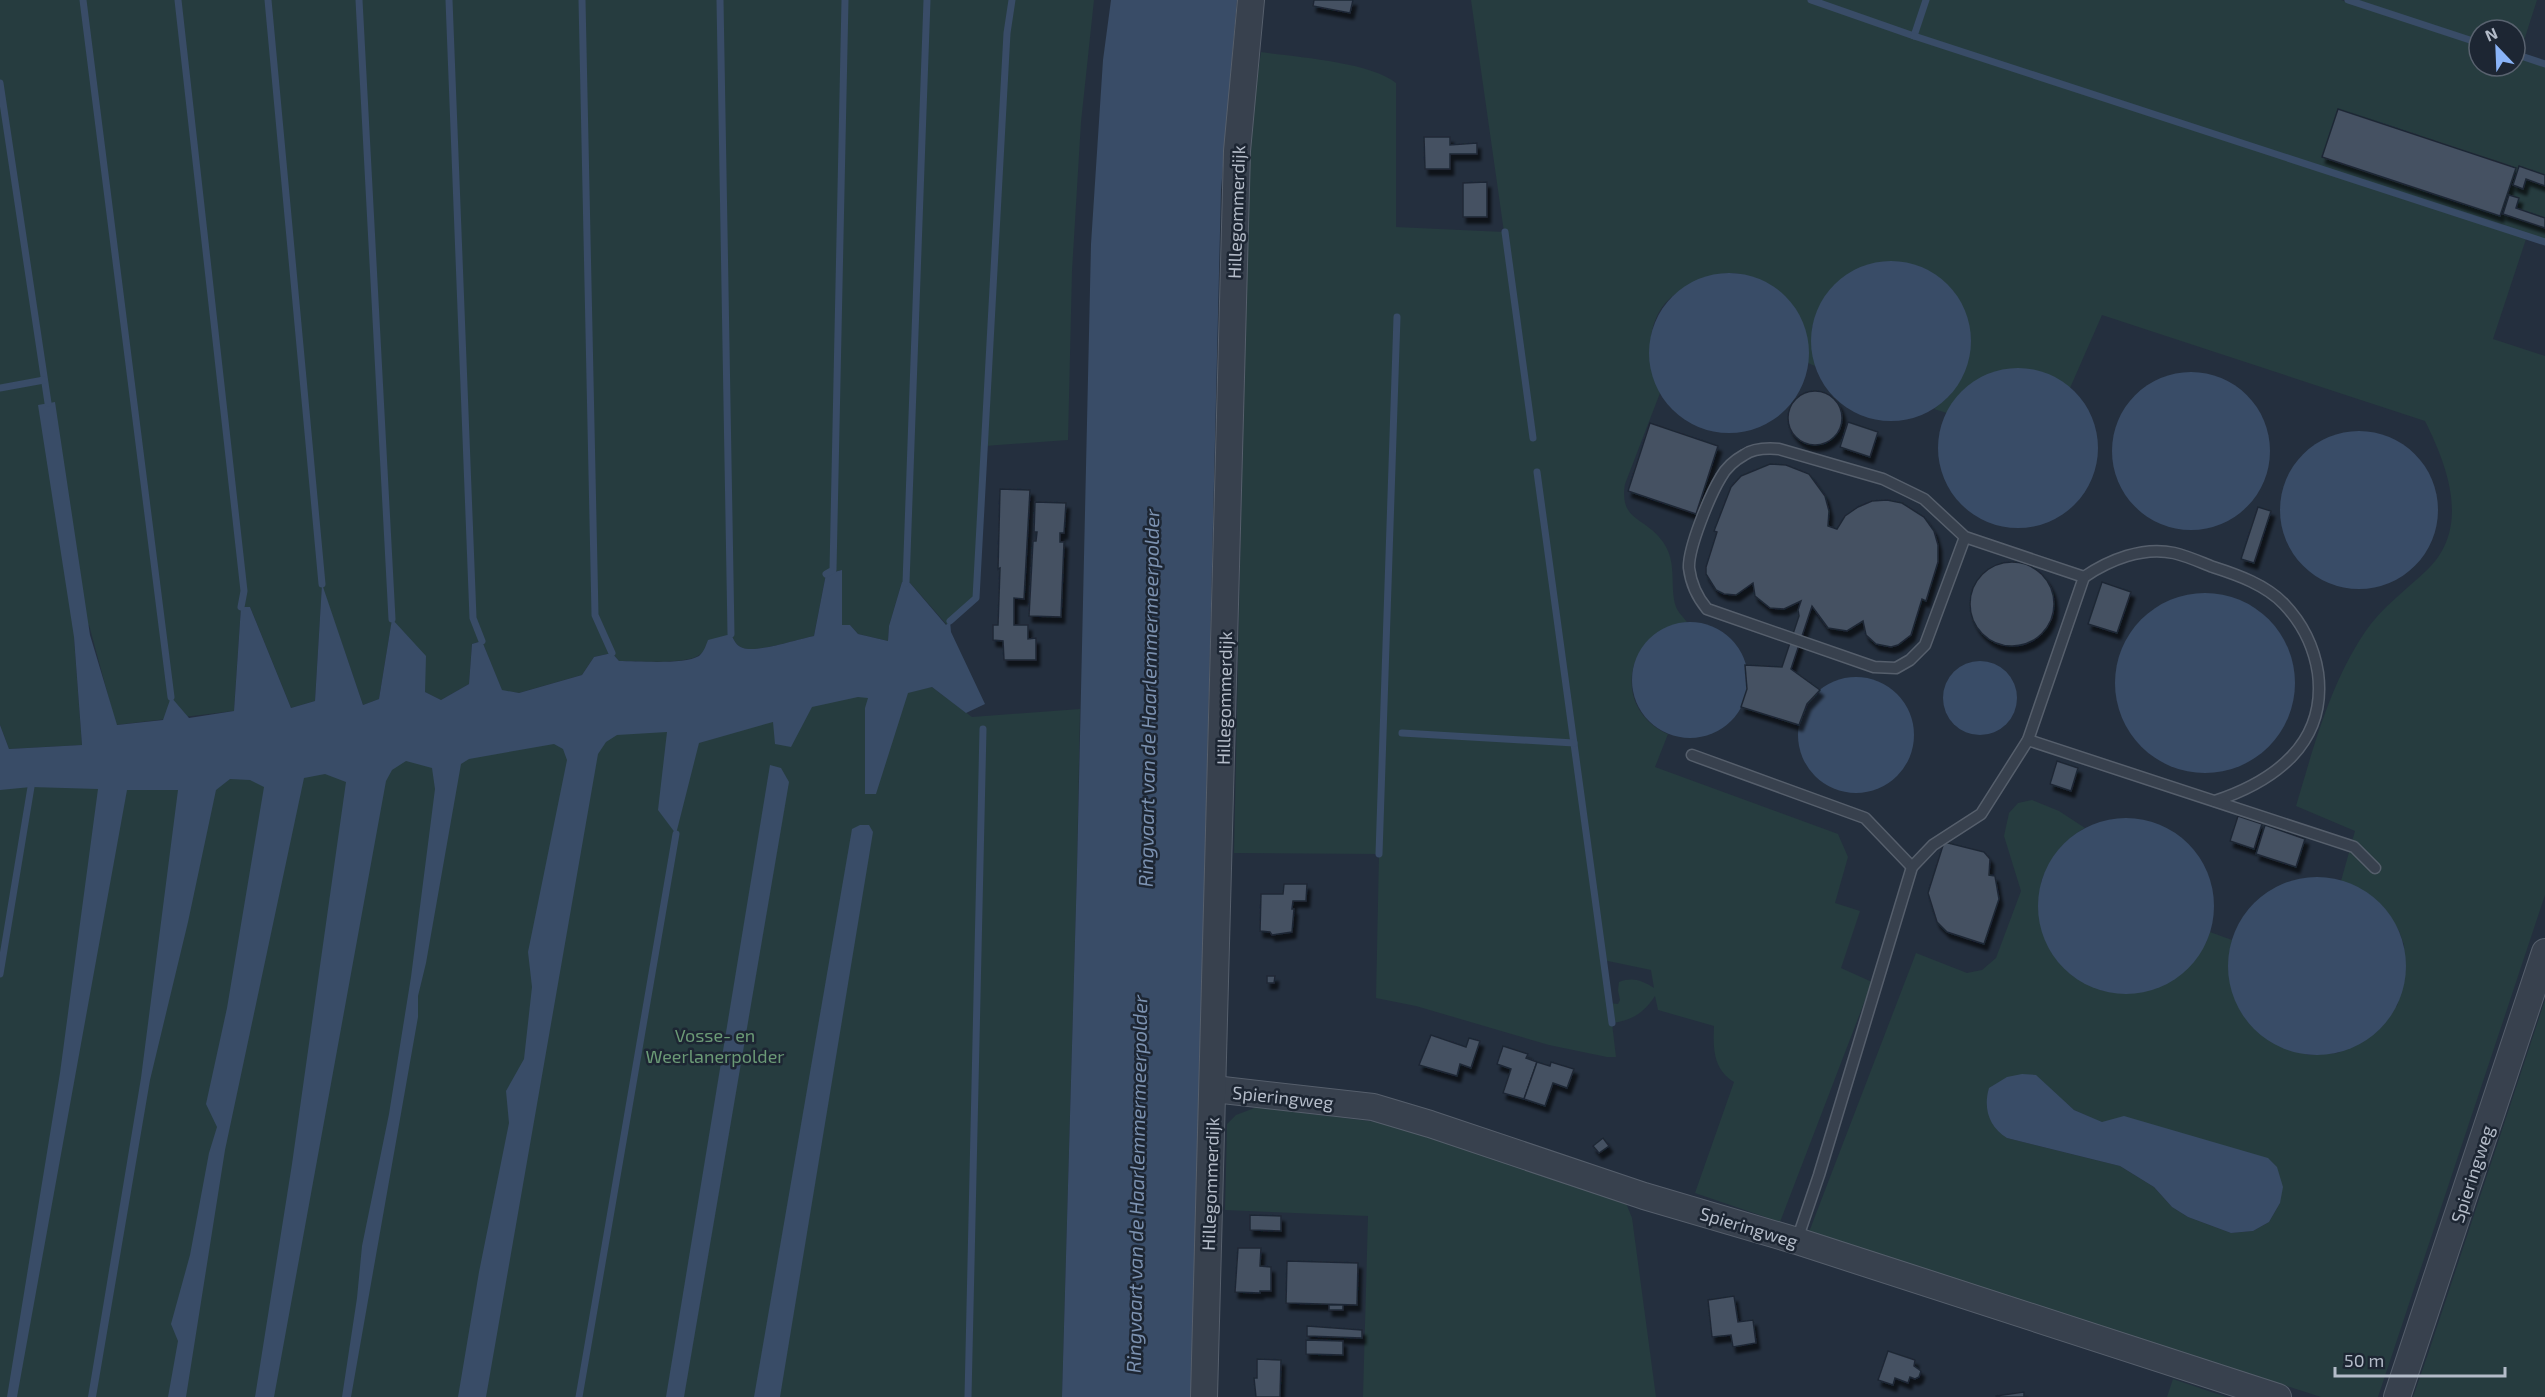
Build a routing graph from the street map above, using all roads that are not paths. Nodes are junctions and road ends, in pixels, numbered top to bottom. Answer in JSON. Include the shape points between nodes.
{"nodes":[{"id":1,"x":1251,"y":0,"type":"edge"},
{"id":2,"x":1965,"y":537,"type":"junction"},
{"id":3,"x":2084,"y":577,"type":"junction"},
{"id":4,"x":2028,"y":740,"type":"junction"},
{"id":5,"x":1692,"y":755,"type":"dead end"},
{"id":6,"x":2215,"y":801,"type":"junction"},
{"id":7,"x":1912,"y":867,"type":"junction"},
{"id":8,"x":2375,"y":868,"type":"dead end"},
{"id":9,"x":2545,"y":952,"type":"edge"},
{"id":10,"x":1214,"y":1089,"type":"junction"},
{"id":11,"x":1797,"y":1240,"type":"junction"},
{"id":12,"x":1204,"y":1397,"type":"edge"},
{"id":13,"x":2278,"y":1397,"type":"edge"},
{"id":14,"x":2397,"y":1397,"type":"edge"}],
"edges":[{"from":1,"to":10,"type":"street","name":"Hillegommerdijk","via":[[1238,151]]},
{"from":2,"to":2,"type":"lane","via":[[1924,499],[1883,479],[1779,449],[1763,448],[1745,453],[1721,477],[1693,543],[1689,565],[1698,598],[1707,609],[1874,667],[1896,668],[1925,645]]},
{"from":2,"to":3,"type":"lane"},
{"from":3,"to":4,"type":"lane"},
{"from":3,"to":6,"type":"lane","via":[[2121,557],[2173,553],[2243,577],[2267,591],[2284,604],[2310,641],[2320,691],[2318,713],[2308,734],[2294,755],[2276,771]]},
{"from":4,"to":6,"type":"lane"},
{"from":4,"to":7,"type":"lane","via":[[1981,814],[1933,845]]},
{"from":5,"to":7,"type":"lane","via":[[1865,818]]},
{"from":6,"to":8,"type":"lane","via":[[2355,847]]},
{"from":7,"to":11,"type":"lane"},
{"from":9,"to":14,"type":"street","name":"Spieringweg"},
{"from":10,"to":11,"type":"street","name":"Spieringweg","via":[[1373,1107],[1644,1196]]},
{"from":10,"to":12,"type":"street","name":"Hillegommerdijk"},
{"from":11,"to":13,"type":"street","name":"Spieringweg"}]}
